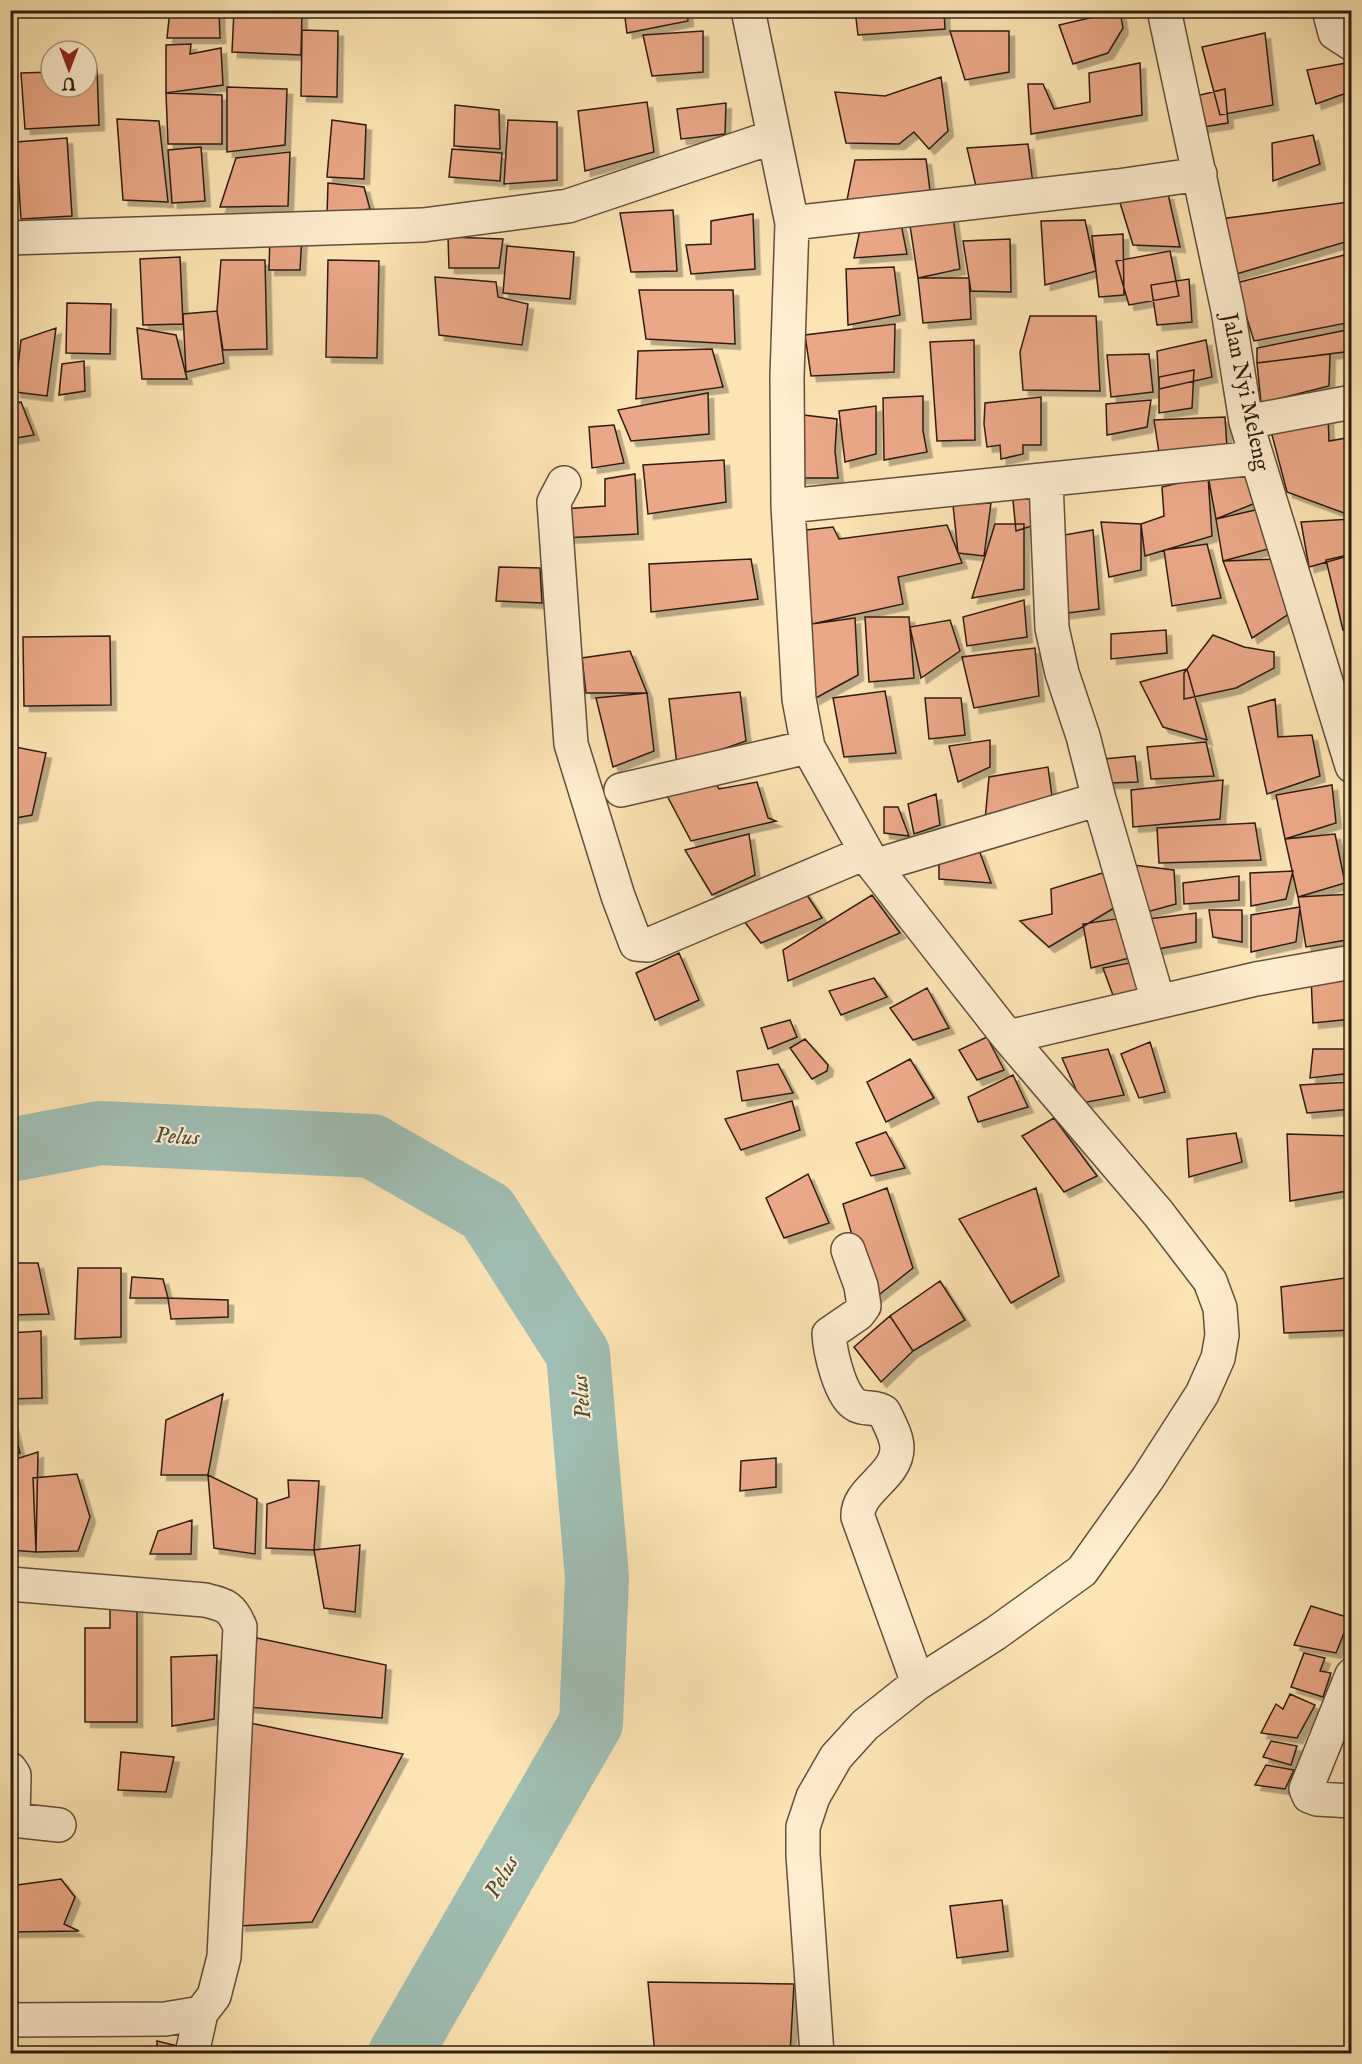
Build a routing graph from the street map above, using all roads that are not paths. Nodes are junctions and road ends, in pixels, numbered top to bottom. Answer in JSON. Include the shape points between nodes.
{"nodes":[{"id":1,"x":748,"y":10,"type":"edge"},
{"id":2,"x":1164,"y":10,"type":"edge"},
{"id":3,"x":1329,"y":10,"type":"edge"},
{"id":4,"x":1352,"y":44,"type":"edge"},
{"id":5,"x":773,"y":137,"type":"junction"},
{"id":6,"x":1200,"y":174,"type":"junction"},
{"id":7,"x":812,"y":220,"type":"junction"},
{"id":8,"x":10,"y":238,"type":"edge"},
{"id":9,"x":1352,"y":402,"type":"edge"},
{"id":10,"x":1246,"y":422,"type":"junction"},
{"id":11,"x":1256,"y":458,"type":"junction"},
{"id":12,"x":1046,"y":481,"type":"junction"},
{"id":13,"x":564,"y":483,"type":"dead end"},
{"id":14,"x":804,"y":505,"type":"junction"},
{"id":15,"x":808,"y":747,"type":"junction"},
{"id":16,"x":1352,"y":766,"type":"edge"},
{"id":17,"x":621,"y":790,"type":"dead end"},
{"id":18,"x":1099,"y":800,"type":"junction"},
{"id":19,"x":886,"y":859,"type":"junction"},
{"id":20,"x":1352,"y":962,"type":"edge"},
{"id":21,"x":1158,"y":1001,"type":"junction"},
{"id":22,"x":1038,"y":1031,"type":"junction"},
{"id":23,"x":848,"y":1250,"type":"dead end"},
{"id":24,"x":11,"y":1590,"type":"edge"},
{"id":25,"x":1352,"y":1675,"type":"edge"},
{"id":26,"x":918,"y":1683,"type":"junction"},
{"id":27,"x":10,"y":1769,"type":"edge"},
{"id":28,"x":1352,"y":1801,"type":"edge"},
{"id":29,"x":59,"y":1825,"type":"dead end"},
{"id":30,"x":201,"y":2013,"type":"junction"},
{"id":31,"x":10,"y":2020,"type":"edge"},
{"id":32,"x":192,"y":2054,"type":"edge"},
{"id":33,"x":818,"y":2054,"type":"edge"}],
"edges":[{"from":1,"to":5,"type":"street"},
{"from":2,"to":6,"type":"street","name":"Jalan Nyi Meleng"},
{"from":3,"to":4,"type":"street","via":[[1335,33]]},
{"from":5,"to":7,"type":"street"},
{"from":5,"to":8,"type":"street","via":[[568,206],[423,225]]},
{"from":6,"to":7,"type":"street"},
{"from":6,"to":10,"type":"street","name":"Jalan Nyi Meleng"},
{"from":7,"to":14,"type":"street","via":[[787,377]]},
{"from":9,"to":10,"type":"street"},
{"from":10,"to":11,"type":"street","name":"Jalan Nyi Meleng"},
{"from":11,"to":12,"type":"street"},
{"from":11,"to":16,"type":"street","name":"Jalan Nyi Meleng"},
{"from":12,"to":14,"type":"street"},
{"from":12,"to":18,"type":"street","via":[[1052,628]]},
{"from":13,"to":19,"type":"street","via":[[554,502],[571,744],[636,944],[648,945]]},
{"from":14,"to":15,"type":"street","via":[[799,699]]},
{"from":15,"to":17,"type":"street"},
{"from":15,"to":19,"type":"street"},
{"from":18,"to":19,"type":"street"},
{"from":18,"to":21,"type":"street"},
{"from":19,"to":22,"type":"street"},
{"from":20,"to":21,"type":"street"},
{"from":21,"to":22,"type":"street"},
{"from":22,"to":26,"type":"street","via":[[1158,1213],[1210,1281],[1221,1308],[1218,1358],[1202,1394],[1082,1571],[996,1634]]},
{"from":23,"to":26,"type":"street","via":[[864,1306],[829,1334],[835,1370],[851,1401],[884,1412],[897,1448],[891,1468],[857,1509],[858,1517]]},
{"from":24,"to":30,"type":"street","via":[[205,1600],[234,1612],[240,1627],[240,1643],[224,1957],[214,1996]]},
{"from":25,"to":28,"type":"street","via":[[1306,1789],[1309,1796],[1317,1799]]},
{"from":26,"to":33,"type":"street","via":[[865,1725],[836,1757],[813,1797],[803,1827]]},
{"from":27,"to":29,"type":"street","via":[[14,1775],[13,1820]]},
{"from":30,"to":31,"type":"street","via":[[165,2019]]},
{"from":30,"to":32,"type":"street"}]}
